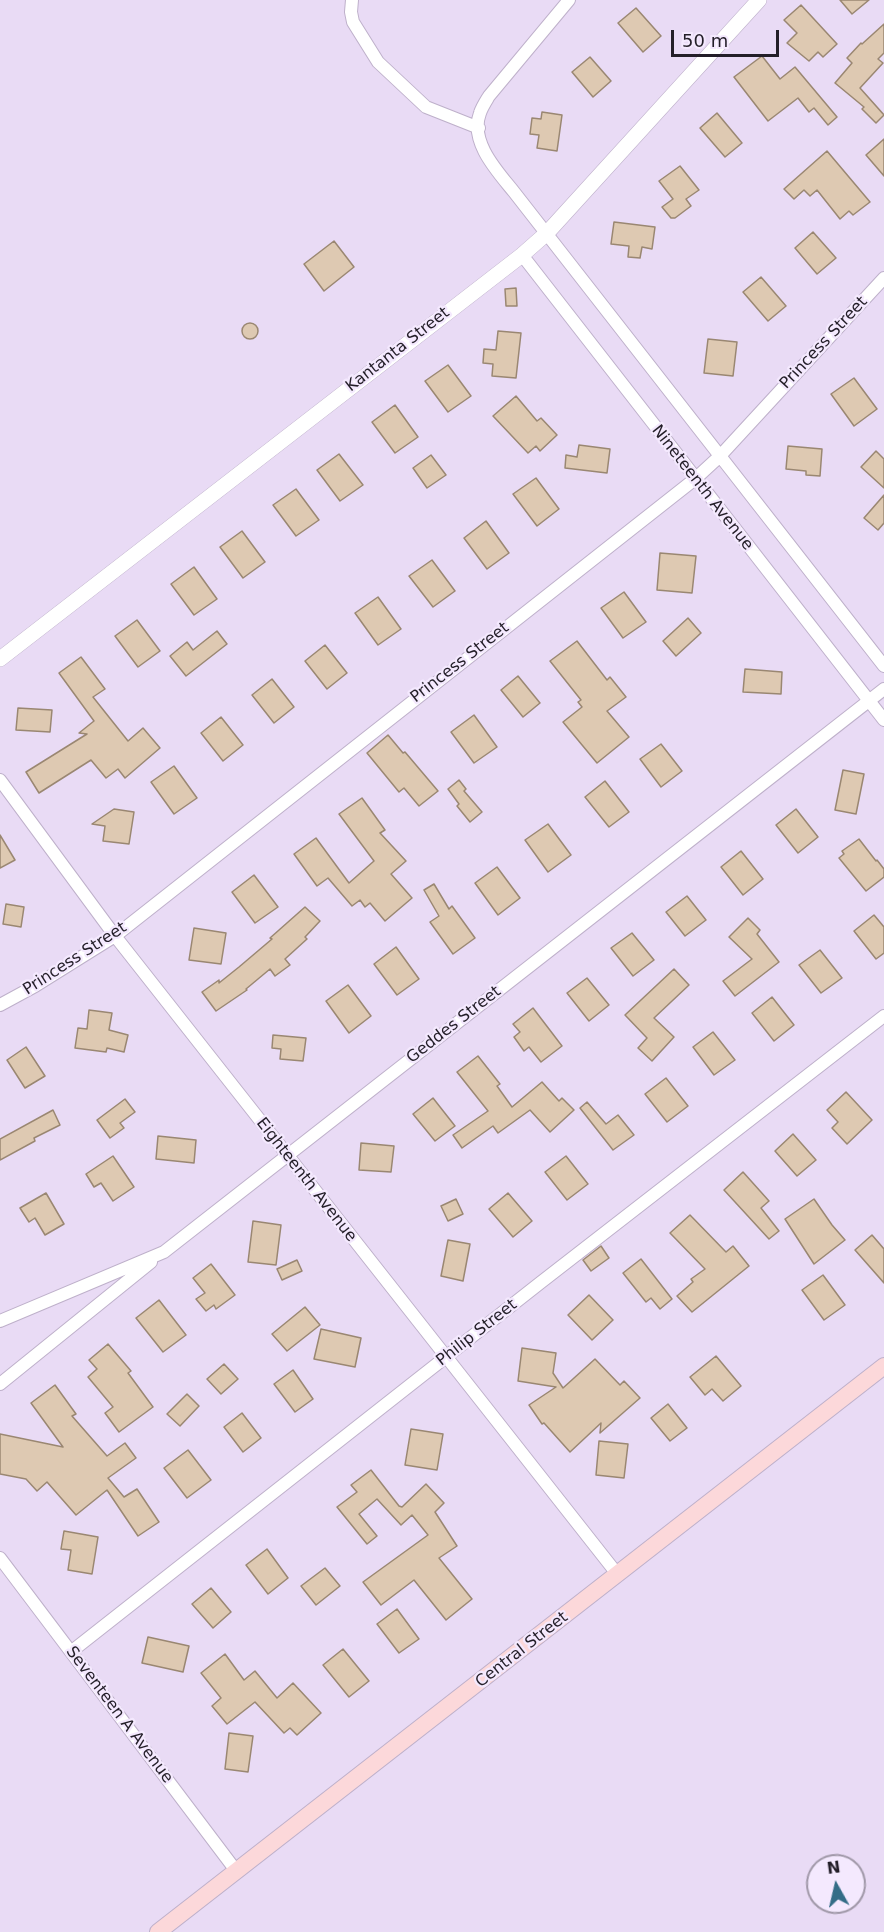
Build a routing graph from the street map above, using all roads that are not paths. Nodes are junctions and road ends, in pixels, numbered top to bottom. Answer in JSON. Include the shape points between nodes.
{"nodes":[{"id":1,"x":352,"y":0,"type":"edge"},
{"id":2,"x":569,"y":0,"type":"edge"},
{"id":3,"x":759,"y":0,"type":"edge"},
{"id":4,"x":478,"y":128,"type":"junction"},
{"id":5,"x":547,"y":233,"type":"junction"},
{"id":6,"x":522,"y":255,"type":"junction"},
{"id":7,"x":884,"y":278,"type":"edge"},
{"id":8,"x":720,"y":456,"type":"junction"},
{"id":9,"x":695,"y":478,"type":"junction"},
{"id":10,"x":0,"y":659,"type":"edge"},
{"id":11,"x":884,"y":666,"type":"edge"},
{"id":12,"x":884,"y":689,"type":"edge"},
{"id":13,"x":869,"y":701,"type":"junction"},
{"id":14,"x":884,"y":720,"type":"edge"},
{"id":15,"x":0,"y":780,"type":"edge"},
{"id":16,"x":115,"y":936,"type":"junction"},
{"id":17,"x":0,"y":1005,"type":"edge"},
{"id":18,"x":884,"y":1016,"type":"edge"},
{"id":19,"x":286,"y":1156,"type":"junction"},
{"id":20,"x":164,"y":1252,"type":"junction"},
{"id":21,"x":0,"y":1321,"type":"edge"},
{"id":22,"x":446,"y":1357,"type":"junction"},
{"id":23,"x":884,"y":1366,"type":"edge"},
{"id":24,"x":2,"y":1378,"type":"edge"},
{"id":25,"x":0,"y":1558,"type":"edge"},
{"id":26,"x":618,"y":1575,"type":"junction"},
{"id":27,"x":72,"y":1651,"type":"junction"},
{"id":28,"x":237,"y":1872,"type":"junction"},
{"id":29,"x":159,"y":1932,"type":"edge"}],
"edges":[{"from":1,"to":4,"type":"street","via":[[353,22],[378,62],[426,106]]},
{"from":2,"to":4,"type":"street","via":[[489,96]]},
{"from":3,"to":5,"type":"street","name":"Kantanta Street"},
{"from":4,"to":5,"type":"street","via":[[494,166]]},
{"from":5,"to":6,"type":"street","name":"Kantanta Street"},
{"from":5,"to":8,"type":"street"},
{"from":6,"to":9,"type":"street","name":"Nineteenth Avenue"},
{"from":6,"to":10,"type":"street","name":"Kantanta Street"},
{"from":7,"to":8,"type":"street","name":"Princess Street"},
{"from":8,"to":9,"type":"street","name":"Princess Street"},
{"from":8,"to":11,"type":"street"},
{"from":9,"to":13,"type":"street","name":"Nineteenth Avenue"},
{"from":9,"to":16,"type":"street","name":"Princess Street"},
{"from":12,"to":13,"type":"street","name":"Geddes Street"},
{"from":13,"to":14,"type":"street","name":"Nineteenth Avenue"},
{"from":13,"to":19,"type":"street","name":"Geddes Street"},
{"from":15,"to":16,"type":"street","name":"Eighteenth Avenue"},
{"from":16,"to":17,"type":"street","name":"Princess Street"},
{"from":16,"to":19,"type":"street","name":"Eighteenth Avenue"},
{"from":18,"to":22,"type":"street","name":"Philip Street"},
{"from":19,"to":20,"type":"street","name":"Geddes Street"},
{"from":19,"to":22,"type":"street","name":"Eighteenth Avenue"},
{"from":20,"to":21,"type":"street","name":"Geddes Street"},
{"from":20,"to":24,"type":"street"},
{"from":22,"to":26,"type":"street","name":"Eighteenth Avenue"},
{"from":22,"to":27,"type":"street","name":"Philip Street"},
{"from":23,"to":26,"type":"main road","name":"Central Street"},
{"from":25,"to":27,"type":"street","name":"Seventeen A Avenue"},
{"from":26,"to":28,"type":"main road","name":"Central Street"},
{"from":27,"to":28,"type":"street","name":"Seventeen A Avenue"},
{"from":28,"to":29,"type":"main road","name":"Central Street"}]}
